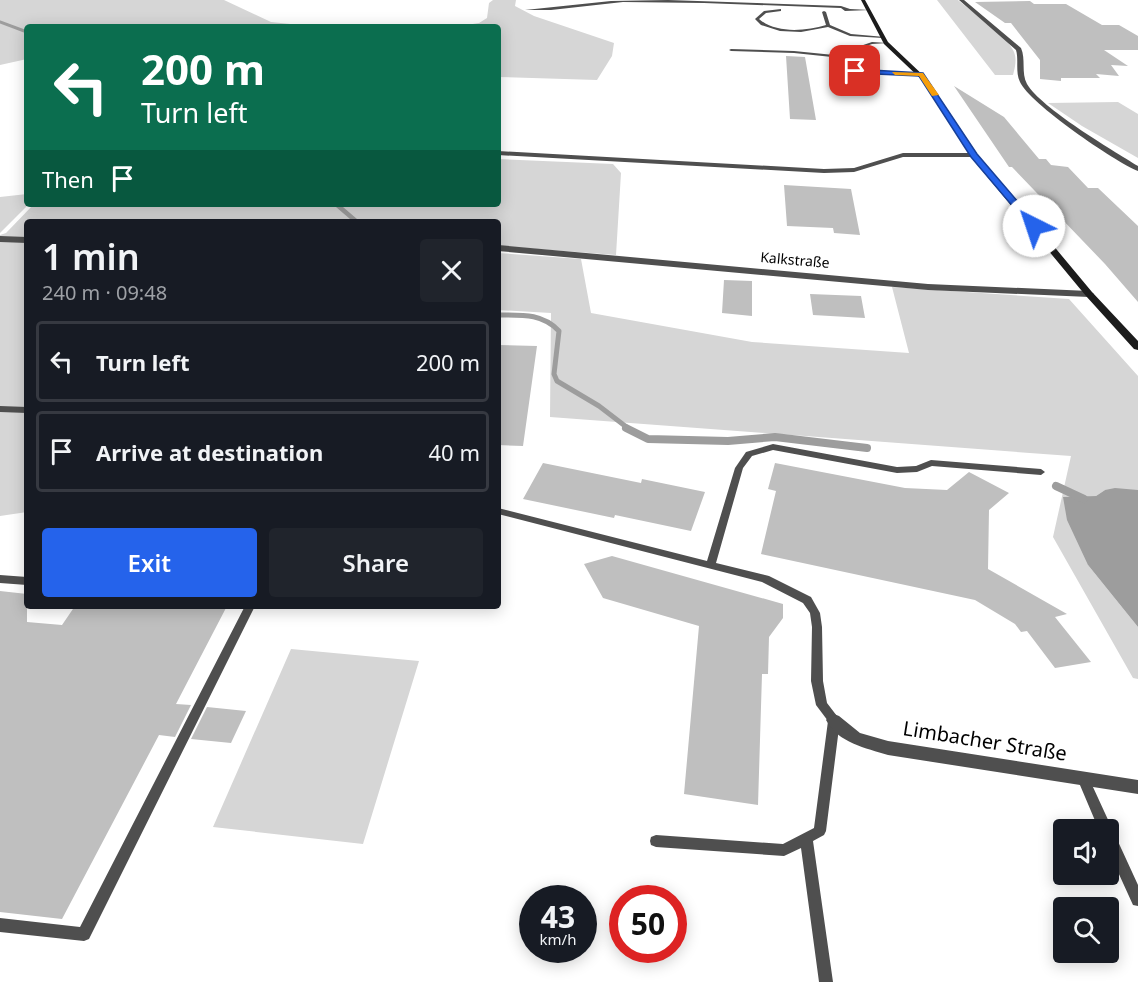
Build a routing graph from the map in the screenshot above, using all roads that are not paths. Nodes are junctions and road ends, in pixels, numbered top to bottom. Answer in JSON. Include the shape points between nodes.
{"nodes":[{"id":1,"x":863,"y":0,"type":"edge"},
{"id":2,"x":961,"y":0,"type":"edge"},
{"id":3,"x":527,"y":10,"type":"dead end"},
{"id":4,"x":850,"y":10,"type":"junction"},
{"id":5,"x":868,"y":10,"type":"junction"},
{"id":6,"x":824,"y":12,"type":"junction"},
{"id":7,"x":828,"y":26,"type":"junction"},
{"id":8,"x":883,"y":37,"type":"junction"},
{"id":9,"x":886,"y":43,"type":"junction"},
{"id":10,"x":731,"y":50,"type":"dead end"},
{"id":11,"x":834,"y":56,"type":"junction"},
{"id":12,"x":921,"y":74,"type":"junction"},
{"id":13,"x":501,"y":153,"type":"edge"},
{"id":14,"x":974,"y":155,"type":"junction"},
{"id":15,"x":1138,"y":169,"type":"edge"},
{"id":16,"x":0,"y":239,"type":"edge"},
{"id":17,"x":24,"y":240,"type":"edge"},
{"id":18,"x":501,"y":248,"type":"edge"},
{"id":19,"x":1089,"y":294,"type":"junction"},
{"id":20,"x":1138,"y":347,"type":"edge"},
{"id":21,"x":0,"y":408,"type":"edge"},
{"id":22,"x":24,"y":410,"type":"edge"},
{"id":23,"x":1041,"y":472,"type":"dead end"},
{"id":24,"x":501,"y":512,"type":"edge"},
{"id":25,"x":711,"y":565,"type":"junction"},
{"id":26,"x":0,"y":579,"type":"edge"},
{"id":27,"x":24,"y":581,"type":"edge"},
{"id":28,"x":248,"y":609,"type":"edge"},
{"id":29,"x":834,"y":720,"type":"junction"},
{"id":30,"x":1083,"y":778,"type":"junction"},
{"id":31,"x":1138,"y":787,"type":"edge"},
{"id":32,"x":1101,"y":819,"type":"edge"},
{"id":33,"x":806,"y":838,"type":"junction"},
{"id":34,"x":657,"y":841,"type":"dead end"},
{"id":35,"x":1119,"y":859,"type":"edge"},
{"id":36,"x":1138,"y":900,"type":"edge"},
{"id":37,"x":0,"y":925,"type":"edge"},
{"id":38,"x":826,"y":982,"type":"edge"}],
"edges":[{"from":1,"to":5,"type":"main road"},
{"from":2,"to":15,"type":"street","via":[[1019,49],[1026,90]]},
{"from":3,"to":4,"type":"lane","via":[[654,1]]},
{"from":4,"to":5,"type":"lane"},
{"from":4,"to":6,"type":"lane"},
{"from":5,"to":8,"type":"main road"},
{"from":6,"to":7,"type":"lane"},
{"from":6,"to":7,"type":"lane","via":[[774,10],[757,19],[779,30],[808,31]]},
{"from":7,"to":8,"type":"lane","via":[[850,35]]},
{"from":8,"to":9,"type":"main road"},
{"from":9,"to":11,"type":"lane","via":[[872,43]]},
{"from":9,"to":12,"type":"main road"},
{"from":10,"to":11,"type":"lane"},
{"from":11,"to":12,"type":"lane","via":[[838,66],[855,71]]},
{"from":12,"to":14,"type":"main road"},
{"from":13,"to":14,"type":"lane","via":[[824,171],[854,170],[903,155]]},
{"from":14,"to":19,"type":"main road"},
{"from":16,"to":17,"type":"street"},
{"from":18,"to":19,"type":"street","name":"Kalkstraße","via":[[928,287]]},
{"from":19,"to":20,"type":"main road"},
{"from":21,"to":22,"type":"street"},
{"from":23,"to":25,"type":"lane","via":[[931,463],[917,469],[897,470],[773,447],[749,454],[739,468]]},
{"from":24,"to":25,"type":"lane"},
{"from":25,"to":29,"type":"lane","via":[[765,579],[807,600],[817,627],[817,681],[822,705]]},
{"from":26,"to":27,"type":"lane"},
{"from":28,"to":37,"type":"lane","via":[[84,934]]},
{"from":29,"to":30,"type":"street","name":"Limbacher Straße","via":[[855,738],[888,748]]},
{"from":29,"to":33,"type":"lane","via":[[820,831]]},
{"from":30,"to":31,"type":"street","name":"Limbacher Straße"},
{"from":30,"to":32,"type":"lane"},
{"from":33,"to":34,"type":"lane","via":[[784,850]]},
{"from":33,"to":38,"type":"lane"},
{"from":35,"to":36,"type":"lane"}]}
